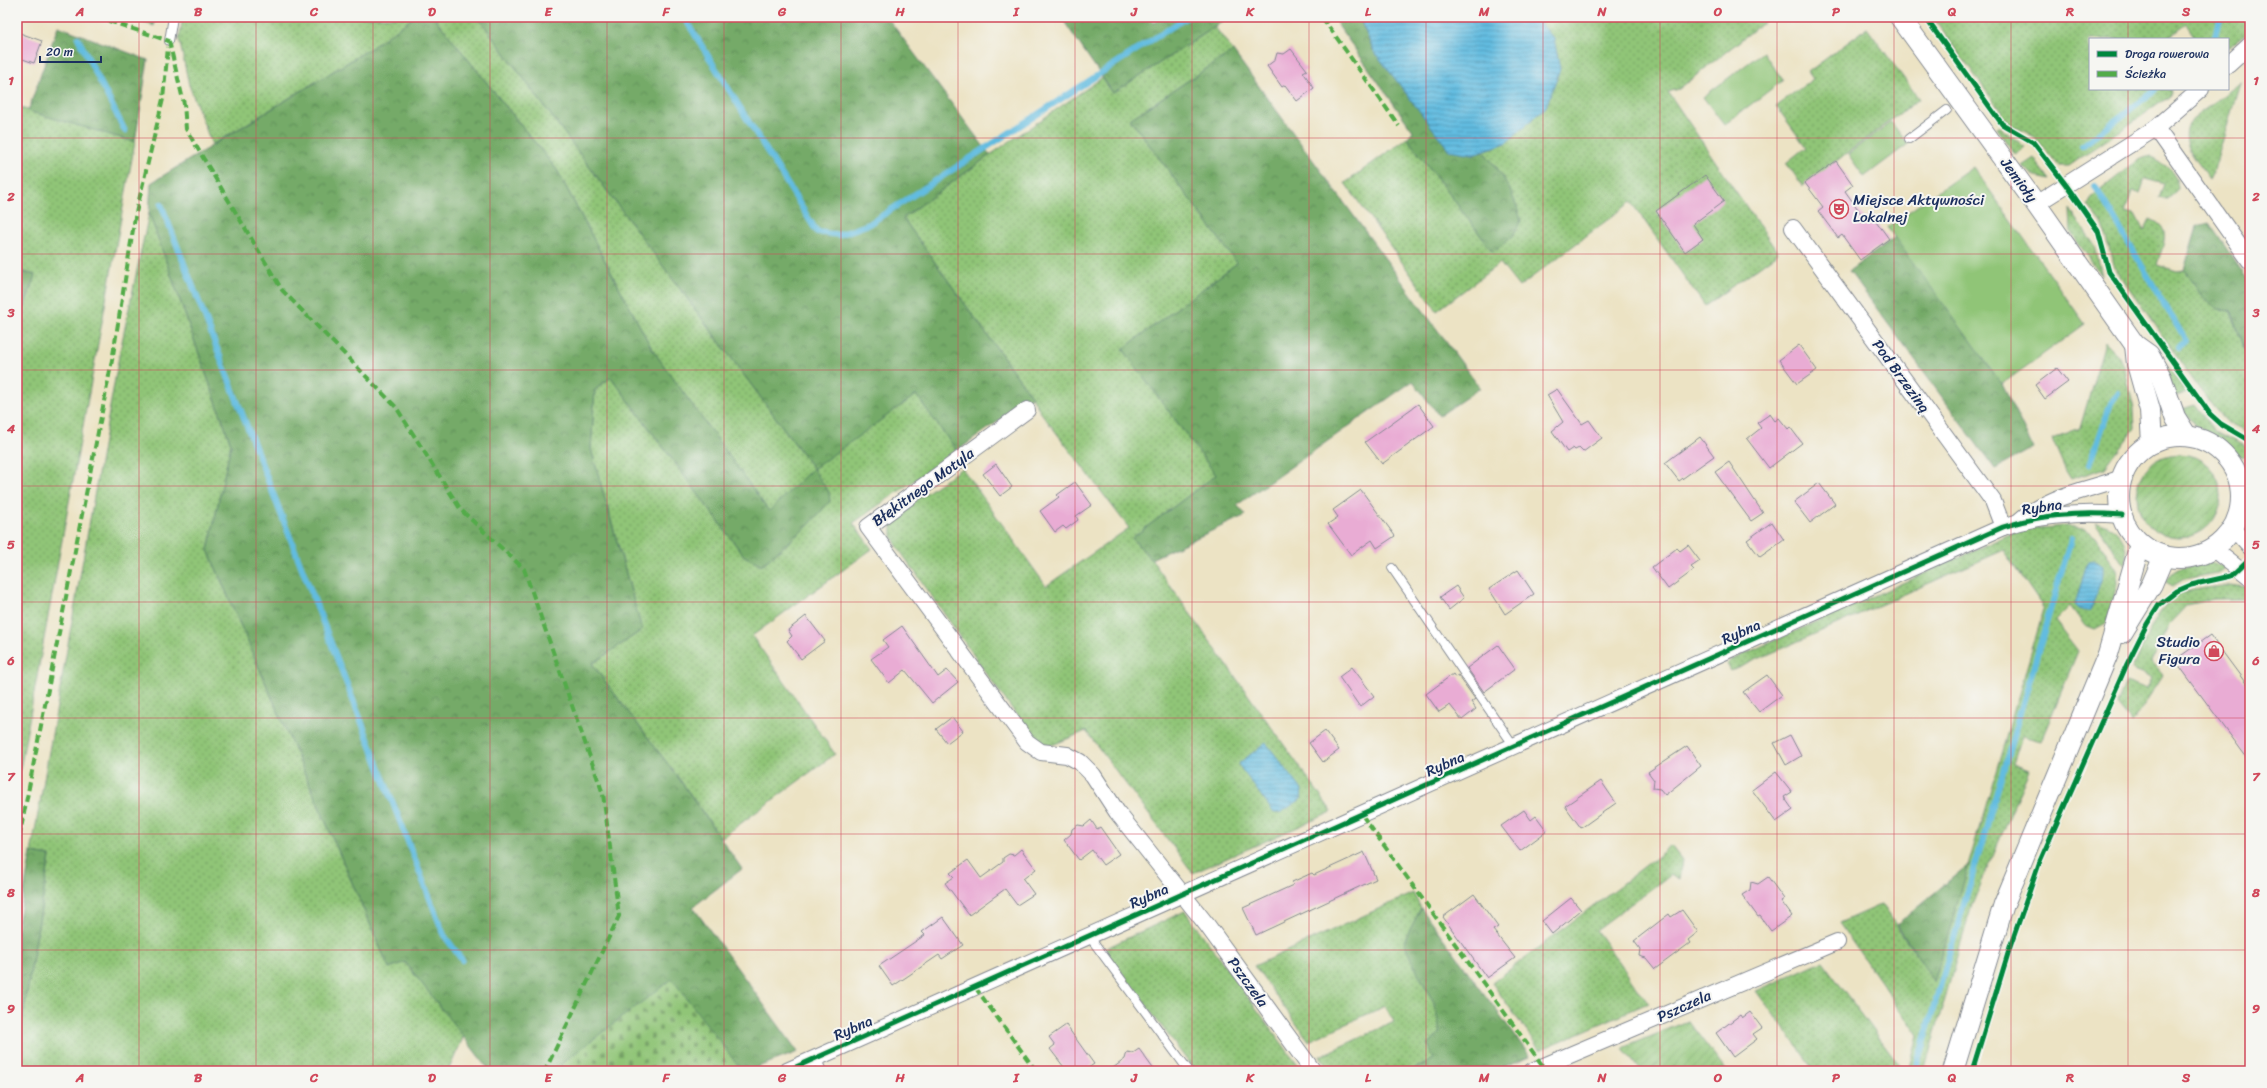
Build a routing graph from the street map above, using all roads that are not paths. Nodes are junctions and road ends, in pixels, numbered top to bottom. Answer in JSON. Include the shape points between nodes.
{"nodes":[{"id":1,"x":173,"y":17,"type":"edge"},
{"id":2,"x":1900,"y":17,"type":"edge"},
{"id":3,"x":169,"y":41,"type":"dead end"},
{"id":4,"x":2250,"y":45,"type":"edge"},
{"id":5,"x":2229,"y":64,"type":"edge"},
{"id":6,"x":2200,"y":90,"type":"edge"},
{"id":7,"x":1947,"y":110,"type":"dead end"},
{"id":8,"x":2156,"y":128,"type":"junction"},
{"id":9,"x":1909,"y":139,"type":"dead end"},
{"id":10,"x":2036,"y":204,"type":"junction"},
{"id":11,"x":1793,"y":228,"type":"dead end"},
{"id":12,"x":2250,"y":261,"type":"edge"},
{"id":13,"x":2135,"y":345,"type":"junction"},
{"id":14,"x":1028,"y":410,"type":"dead end"},
{"id":15,"x":2187,"y":436,"type":"junction"},
{"id":16,"x":2152,"y":443,"type":"junction"},
{"id":17,"x":2241,"y":467,"type":"edge"},
{"id":18,"x":2122,"y":478,"type":"junction"},
{"id":19,"x":2245,"y":501,"type":"edge"},
{"id":20,"x":2122,"y":515,"type":"junction"},
{"id":21,"x":2010,"y":525,"type":"junction"},
{"id":22,"x":2232,"y":527,"type":"junction"},
{"id":23,"x":2140,"y":544,"type":"junction"},
{"id":24,"x":2250,"y":547,"type":"edge"},
{"id":25,"x":2212,"y":548,"type":"junction"},
{"id":26,"x":2164,"y":556,"type":"junction"},
{"id":27,"x":1392,"y":568,"type":"dead end"},
{"id":28,"x":2250,"y":578,"type":"edge"},
{"id":29,"x":962,"y":654,"type":"joint"},
{"id":30,"x":2108,"y":654,"type":"junction"},
{"id":31,"x":1514,"y":746,"type":"junction"},
{"id":32,"x":1183,"y":894,"type":"junction"},
{"id":33,"x":1089,"y":936,"type":"junction"},
{"id":34,"x":1837,"y":942,"type":"dead end"},
{"id":35,"x":819,"y":1064,"type":"edge"},
{"id":36,"x":787,"y":1071,"type":"edge"},
{"id":37,"x":1189,"y":1071,"type":"edge"},
{"id":38,"x":1313,"y":1071,"type":"edge"},
{"id":39,"x":1532,"y":1071,"type":"edge"},
{"id":40,"x":1953,"y":1071,"type":"edge"}],
"edges":[{"from":1,"to":3,"type":"lane"},
{"from":2,"to":10,"type":"street","name":"Jemioły"},
{"from":4,"to":5,"type":"street"},
{"from":6,"to":8,"type":"street"},
{"from":7,"to":9,"type":"lane"},
{"from":8,"to":10,"type":"street"},
{"from":8,"to":12,"type":"street"},
{"from":10,"to":13,"type":"street","name":"Jemioły"},
{"from":11,"to":21,"type":"street","name":"Pod Brzeziną"},
{"from":13,"to":15,"type":"street","name":"Jemioły","via":[[2149,355],[2175,417]]},
{"from":13,"to":16,"type":"street","name":"Jemioły","via":[[2137,364],[2150,410]]},
{"from":14,"to":29,"type":"street","name":"Błękitnego Motyla","via":[[868,527]]},
{"from":15,"to":16,"type":"street","via":[[2166,437]]},
{"from":15,"to":17,"type":"street","via":[[2206,442]]},
{"from":16,"to":18,"type":"street","via":[[2131,460]]},
{"from":17,"to":19,"type":"street","via":[[2240,486]]},
{"from":18,"to":20,"type":"street","via":[[2119,496]]},
{"from":18,"to":21,"type":"street","name":"Rybna","via":[[2030,510]]},
{"from":19,"to":22,"type":"street"},
{"from":20,"to":21,"type":"street","name":"Rybna","via":[[2078,514]]},
{"from":20,"to":23,"type":"street","via":[[2130,532]]},
{"from":21,"to":31,"type":"street","name":"Rybna"},
{"from":22,"to":24,"type":"street"},
{"from":22,"to":25,"type":"street","via":[[2224,540]]},
{"from":23,"to":26,"type":"street"},
{"from":23,"to":30,"type":"street"},
{"from":25,"to":26,"type":"street","via":[[2194,556]]},
{"from":25,"to":28,"type":"street"},
{"from":26,"to":30,"type":"street","via":[[2152,584]]},
{"from":27,"to":31,"type":"lane"},
{"from":29,"to":32,"type":"street","name":"Pszczela","via":[[1027,742],[1041,752],[1066,755],[1080,762],[1093,776],[1122,818],[1174,886]]},
{"from":30,"to":40,"type":"street","via":[[2004,904]]},
{"from":31,"to":32,"type":"street","name":"Rybna"},
{"from":32,"to":33,"type":"street","name":"Rybna"},
{"from":32,"to":38,"type":"street","name":"Pszczela"},
{"from":33,"to":35,"type":"street","name":"Rybna"},
{"from":33,"to":37,"type":"lane"},
{"from":34,"to":39,"type":"street","name":"Pszczela"},
{"from":35,"to":36,"type":"street","name":"Rybna"}]}
